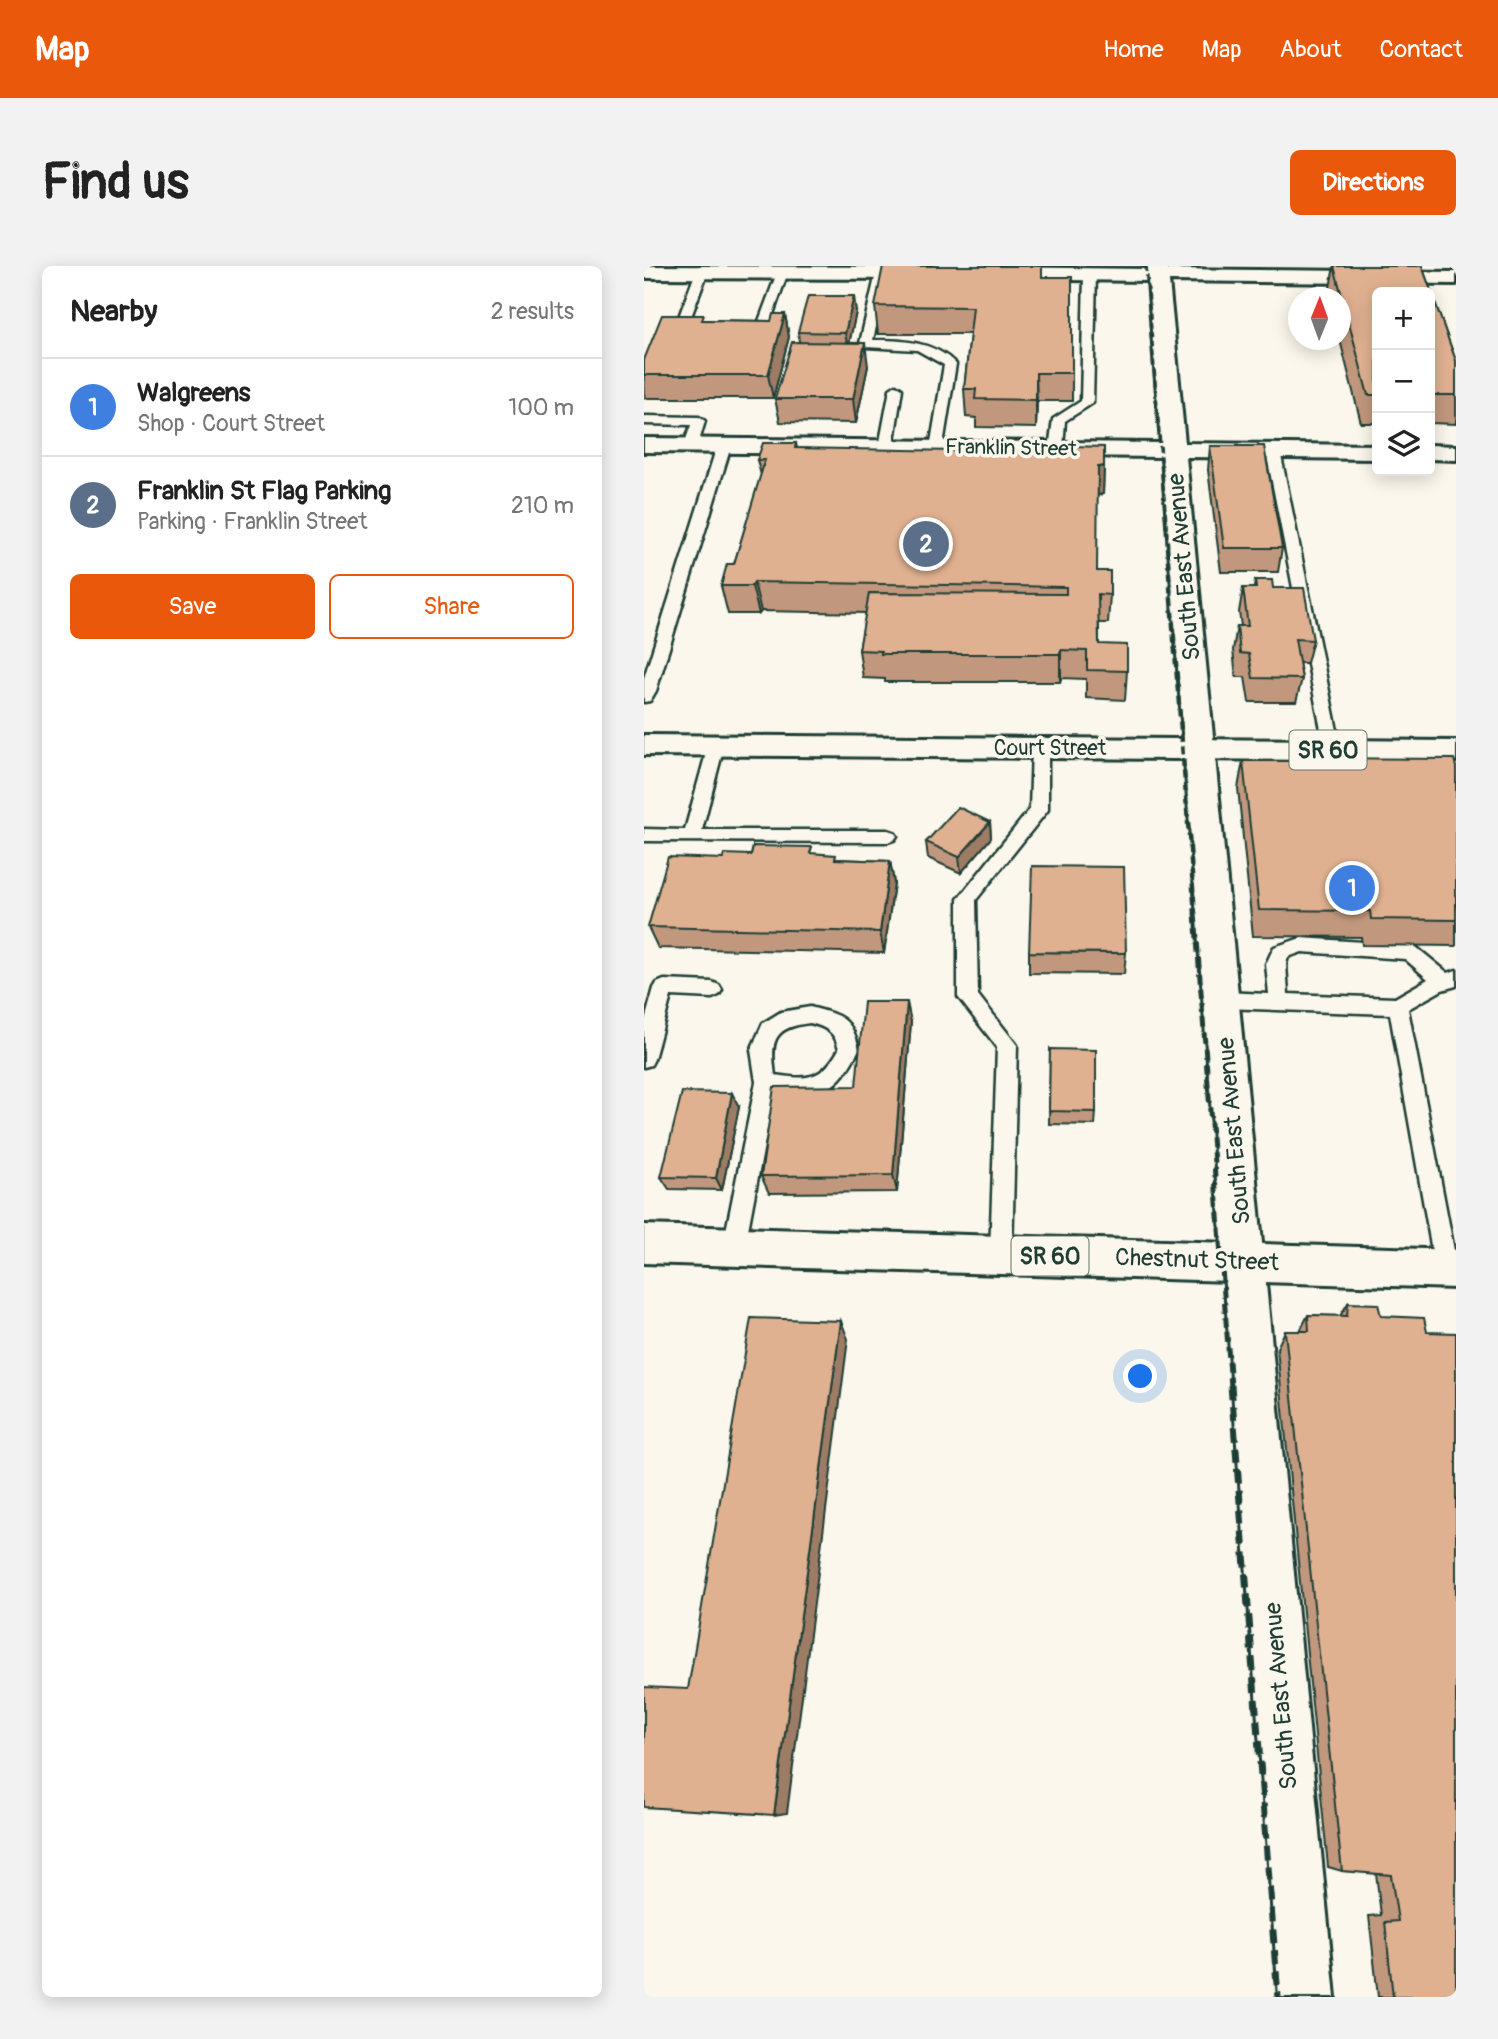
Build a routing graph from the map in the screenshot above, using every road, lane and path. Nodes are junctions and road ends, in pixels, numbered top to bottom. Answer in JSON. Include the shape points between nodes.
{"nodes":[{"id":1,"x":704,"y":269,"type":"edge"},
{"id":2,"x":915,"y":270,"type":"edge"},
{"id":3,"x":1157,"y":271,"type":"edge"},
{"id":4,"x":644,"y":272,"type":"edge"},
{"id":5,"x":782,"y":272,"type":"junction"},
{"id":6,"x":1381,"y":272,"type":"edge"},
{"id":7,"x":882,"y":273,"type":"junction"},
{"id":8,"x":1090,"y":274,"type":"junction"},
{"id":9,"x":1456,"y":278,"type":"edge"},
{"id":10,"x":680,"y":330,"type":"edge"},
{"id":11,"x":759,"y":337,"type":"edge"},
{"id":12,"x":896,"y":389,"type":"dead end"},
{"id":13,"x":644,"y":420,"type":"edge"},
{"id":14,"x":644,"y":445,"type":"edge"},
{"id":15,"x":691,"y":445,"type":"junction"},
{"id":16,"x":724,"y":446,"type":"junction"},
{"id":17,"x":886,"y":447,"type":"junction"},
{"id":18,"x":937,"y":448,"type":"junction"},
{"id":19,"x":1056,"y":449,"type":"junction"},
{"id":20,"x":1173,"y":450,"type":"junction"},
{"id":21,"x":1273,"y":451,"type":"junction"},
{"id":22,"x":1372,"y":452,"type":"edge"},
{"id":23,"x":1435,"y":452,"type":"edge"},
{"id":24,"x":1456,"y":453,"type":"edge"},
{"id":25,"x":644,"y":697,"type":"edge"},
{"id":26,"x":644,"y":745,"type":"edge"},
{"id":27,"x":716,"y":746,"type":"junction"},
{"id":28,"x":1040,"y":748,"type":"junction"},
{"id":29,"x":1201,"y":749,"type":"junction"},
{"id":30,"x":1333,"y":750,"type":"junction"},
{"id":31,"x":1456,"y":751,"type":"edge"},
{"id":32,"x":644,"y":835,"type":"edge"},
{"id":33,"x":692,"y":836,"type":"junction"},
{"id":34,"x":888,"y":836,"type":"dead end"},
{"id":35,"x":1450,"y":979,"type":"edge"},
{"id":36,"x":712,"y":990,"type":"dead end"},
{"id":37,"x":1223,"y":1000,"type":"junction"},
{"id":38,"x":1279,"y":1002,"type":"junction"},
{"id":39,"x":1398,"y":1006,"type":"junction"},
{"id":40,"x":644,"y":1059,"type":"edge"},
{"id":41,"x":766,"y":1082,"type":"junction"},
{"id":42,"x":644,"y":1244,"type":"edge"},
{"id":43,"x":734,"y":1246,"type":"junction"},
{"id":44,"x":1001,"y":1255,"type":"junction"},
{"id":45,"x":1244,"y":1262,"type":"junction"},
{"id":46,"x":1451,"y":1268,"type":"edge"},
{"id":47,"x":1307,"y":1997,"type":"edge"}],
"edges":[{"from":1,"to":4,"type":"street"},
{"from":1,"to":5,"type":"street"},
{"from":1,"to":10,"type":"lane"},
{"from":2,"to":7,"type":"street"},
{"from":2,"to":8,"type":"street"},
{"from":3,"to":6,"type":"street"},
{"from":3,"to":8,"type":"street"},
{"from":3,"to":20,"type":"street","name":"South East Avenue"},
{"from":5,"to":7,"type":"street"},
{"from":5,"to":11,"type":"lane"},
{"from":6,"to":9,"type":"street"},
{"from":7,"to":18,"type":"lane","via":[[866,343],[913,344],[935,351],[950,364]]},
{"from":8,"to":19,"type":"lane","via":[[1087,403],[1059,419]]},
{"from":12,"to":17,"type":"lane"},
{"from":13,"to":15,"type":"lane","via":[[699,421]]},
{"from":14,"to":15,"type":"street","name":"Franklin Street"},
{"from":15,"to":16,"type":"street","name":"Franklin Street"},
{"from":16,"to":17,"type":"street","name":"Franklin Street"},
{"from":16,"to":25,"type":"lane"},
{"from":17,"to":18,"type":"street","name":"Franklin Street"},
{"from":18,"to":19,"type":"street","name":"Franklin Street"},
{"from":19,"to":20,"type":"street","name":"Franklin Street"},
{"from":20,"to":21,"type":"street","name":"Franklin Street"},
{"from":20,"to":29,"type":"street","name":"South East Avenue"},
{"from":21,"to":22,"type":"street","name":"Franklin Street"},
{"from":21,"to":30,"type":"lane"},
{"from":23,"to":24,"type":"street"},
{"from":26,"to":27,"type":"street","name":"Court Street","number":"SR 60"},
{"from":27,"to":28,"type":"street","name":"Court Street","number":"SR 60"},
{"from":27,"to":33,"type":"lane"},
{"from":28,"to":29,"type":"street","name":"Court Street","number":"SR 60"},
{"from":28,"to":44,"type":"lane","via":[[1039,810],[967,899],[968,997],[1007,1045]]},
{"from":29,"to":30,"type":"street","name":"Court Street","number":"SR 60"},
{"from":29,"to":37,"type":"street","name":"South East Avenue"},
{"from":30,"to":31,"type":"street","name":"Court Street","number":"SR 60"},
{"from":32,"to":33,"type":"lane"},
{"from":33,"to":34,"type":"lane"},
{"from":35,"to":38,"type":"lane","via":[[1409,952],[1301,945],[1281,952],[1276,964]]},
{"from":35,"to":39,"type":"lane"},
{"from":36,"to":40,"type":"lane","via":[[664,988]]},
{"from":37,"to":38,"type":"lane"},
{"from":37,"to":45,"type":"street","name":"South East Avenue"},
{"from":38,"to":39,"type":"lane"},
{"from":39,"to":46,"type":"lane"},
{"from":41,"to":41,"type":"lane","via":[[759,1063],[760,1044],[772,1027],[793,1016],[816,1014],[836,1021],[848,1036],[848,1055],[836,1073],[816,1085]]},
{"from":41,"to":43,"type":"lane"},
{"from":42,"to":43,"type":"street","name":"Chestnut Street","number":"SR 60"},
{"from":43,"to":44,"type":"street","name":"Chestnut Street","number":"SR 60"},
{"from":44,"to":45,"type":"street","name":"Chestnut Street","number":"SR 60"},
{"from":45,"to":46,"type":"street","name":"Chestnut Street","number":"SR 60"},
{"from":45,"to":47,"type":"street","name":"South East Avenue"}]}
